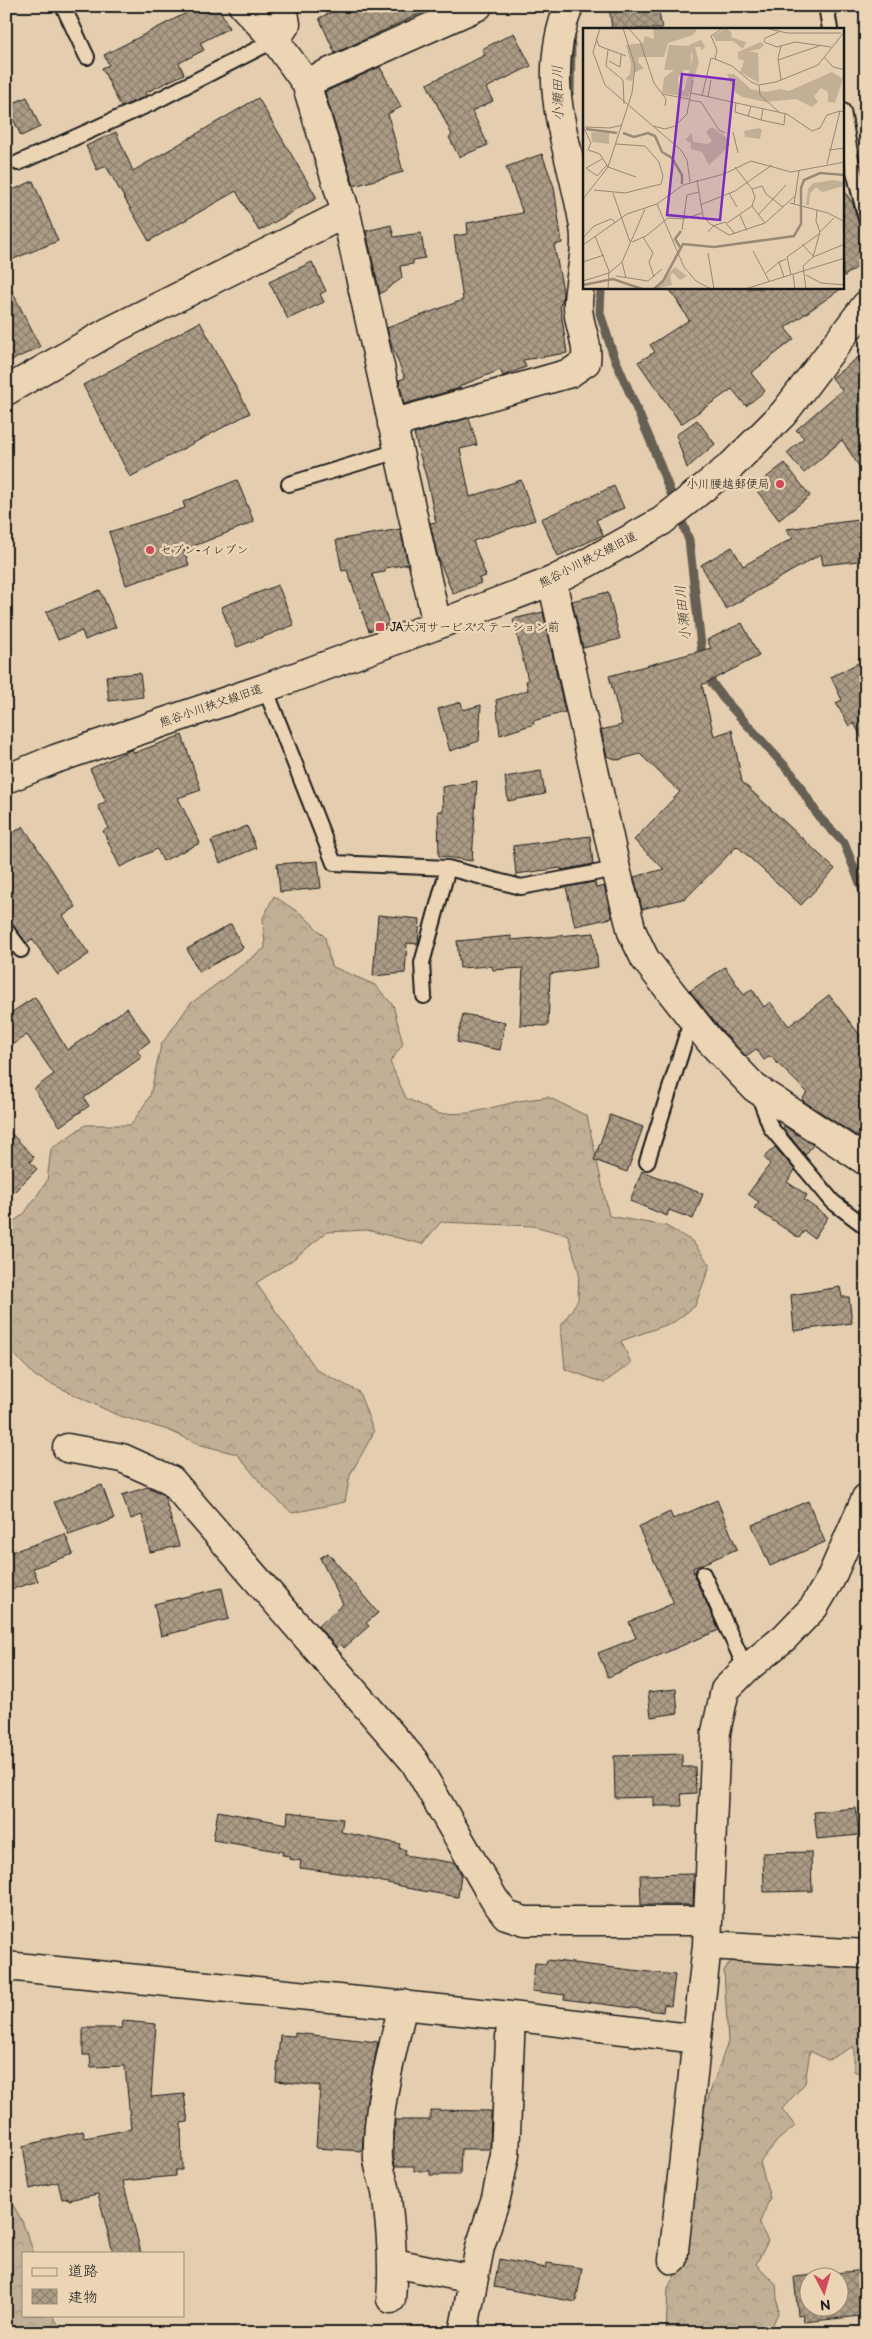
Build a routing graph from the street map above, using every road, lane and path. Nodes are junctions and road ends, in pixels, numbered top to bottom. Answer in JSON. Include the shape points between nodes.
{"nodes":[{"id":1,"x":64,"y":6,"type":"edge"},
{"id":2,"x":243,"y":6,"type":"edge"},
{"id":3,"x":283,"y":6,"type":"edge"},
{"id":4,"x":478,"y":6,"type":"edge"},
{"id":5,"x":569,"y":6,"type":"edge"},
{"id":6,"x":826,"y":6,"type":"edge"},
{"id":7,"x":830,"y":28,"type":"edge"},
{"id":8,"x":275,"y":40,"type":"junction"},
{"id":9,"x":87,"y":57,"type":"dead end"},
{"id":10,"x":306,"y":83,"type":"junction"},
{"id":11,"x":844,"y":117,"type":"edge"},
{"id":12,"x":18,"y":163,"type":"dead end"},
{"id":13,"x":346,"y":213,"type":"junction"},
{"id":14,"x":866,"y":219,"type":"edge"},
{"id":15,"x":583,"y":224,"type":"edge"},
{"id":16,"x":583,"y":266,"type":"edge"},
{"id":17,"x":866,"y":305,"type":"edge"},
{"id":18,"x":6,"y":391,"type":"edge"},
{"id":19,"x":392,"y":424,"type":"junction"},
{"id":20,"x":398,"y":451,"type":"junction"},
{"id":21,"x":289,"y":484,"type":"dead end"},
{"id":22,"x":552,"y":581,"type":"junction"},
{"id":23,"x":436,"y":625,"type":"junction"},
{"id":24,"x":265,"y":688,"type":"junction"},
{"id":25,"x":9,"y":774,"type":"edge"},
{"id":26,"x":448,"y":868,"type":"junction"},
{"id":27,"x":616,"y":869,"type":"junction"},
{"id":28,"x":6,"y":930,"type":"edge"},
{"id":29,"x":21,"y":950,"type":"dead end"},
{"id":30,"x":424,"y":996,"type":"dead end"},
{"id":31,"x":692,"y":1017,"type":"junction"},
{"id":32,"x":755,"y":1088,"type":"junction"},
{"id":33,"x":866,"y":1161,"type":"edge"},
{"id":34,"x":647,"y":1162,"type":"dead end"},
{"id":35,"x":866,"y":1227,"type":"edge"},
{"id":36,"x":67,"y":1448,"type":"dead end"},
{"id":37,"x":866,"y":1498,"type":"edge"},
{"id":38,"x":703,"y":1574,"type":"dead end"},
{"id":39,"x":746,"y":1669,"type":"junction"},
{"id":40,"x":707,"y":1933,"type":"junction"},
{"id":41,"x":866,"y":1954,"type":"edge"},
{"id":42,"x":6,"y":1966,"type":"edge"},
{"id":43,"x":403,"y":2004,"type":"junction"},
{"id":44,"x":511,"y":2016,"type":"junction"},
{"id":45,"x":697,"y":2039,"type":"junction"},
{"id":46,"x":673,"y":2260,"type":"dead end"},
{"id":47,"x":394,"y":2263,"type":"junction"},
{"id":48,"x":473,"y":2279,"type":"junction"},
{"id":49,"x":392,"y":2299,"type":"dead end"},
{"id":50,"x":463,"y":2333,"type":"edge"}],
"edges":[{"from":1,"to":9,"type":"lane"},
{"from":2,"to":8,"type":"street"},
{"from":3,"to":8,"type":"street","via":[[286,24]]},
{"from":4,"to":10,"type":"street"},
{"from":5,"to":15,"type":"street","via":[[563,21],[557,59],[556,100]]},
{"from":6,"to":7,"type":"lane"},
{"from":8,"to":10,"type":"street"},
{"from":8,"to":12,"type":"lane","via":[[154,102]]},
{"from":10,"to":13,"type":"street"},
{"from":11,"to":14,"type":"lane"},
{"from":13,"to":18,"type":"street","via":[[110,331]]},
{"from":13,"to":19,"type":"street"},
{"from":16,"to":19,"type":"street","via":[[578,303],[580,328],[588,348],[586,362],[570,373]]},
{"from":17,"to":22,"type":"street","name":"熊谷小川秩父線旧道","via":[[784,413],[732,465],[662,521]]},
{"from":19,"to":20,"type":"street"},
{"from":20,"to":21,"type":"lane"},
{"from":20,"to":23,"type":"street"},
{"from":22,"to":23,"type":"street","name":"熊谷小川秩父線旧道"},
{"from":22,"to":27,"type":"street"},
{"from":23,"to":24,"type":"street","name":"熊谷小川秩父線旧道"},
{"from":24,"to":25,"type":"street","name":"熊谷小川秩父線旧道"},
{"from":24,"to":26,"type":"lane","via":[[334,863]]},
{"from":26,"to":27,"type":"lane","via":[[521,887]]},
{"from":26,"to":30,"type":"lane","via":[[422,963]]},
{"from":27,"to":31,"type":"street","via":[[632,932],[645,959]]},
{"from":28,"to":29,"type":"lane"},
{"from":31,"to":32,"type":"street","via":[[709,1040]]},
{"from":31,"to":34,"type":"lane"},
{"from":32,"to":33,"type":"street"},
{"from":32,"to":35,"type":"lane","via":[[771,1128],[833,1202]]},
{"from":36,"to":40,"type":"street","via":[[122,1458],[171,1480],[414,1762],[506,1916],[525,1921]]},
{"from":37,"to":39,"type":"street","via":[[830,1580],[814,1607],[784,1638]]},
{"from":38,"to":39,"type":"lane"},
{"from":39,"to":40,"type":"street","via":[[724,1690],[716,1732]]},
{"from":40,"to":41,"type":"street"},
{"from":40,"to":45,"type":"street"},
{"from":42,"to":43,"type":"street"},
{"from":43,"to":44,"type":"street"},
{"from":43,"to":47,"type":"street","via":[[390,2064],[378,2161],[385,2188]]},
{"from":44,"to":45,"type":"street"},
{"from":44,"to":48,"type":"street","via":[[506,2156]]},
{"from":45,"to":46,"type":"street"},
{"from":47,"to":48,"type":"street"},
{"from":47,"to":49,"type":"street"},
{"from":48,"to":50,"type":"street"}]}
